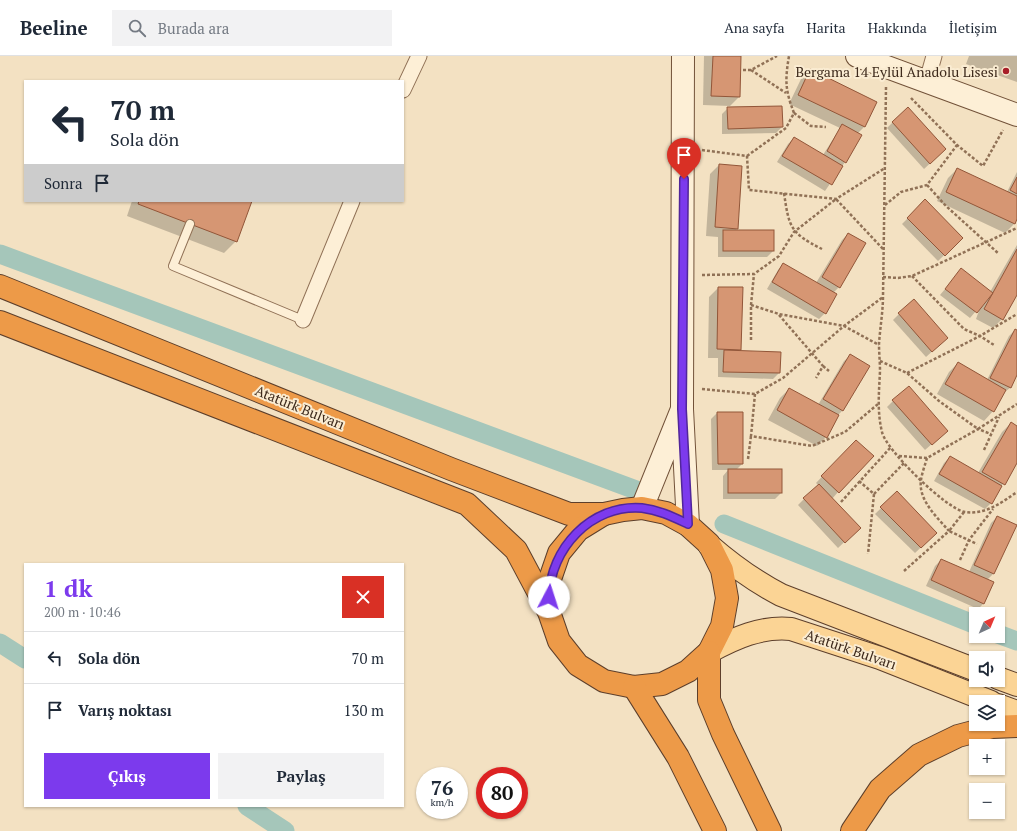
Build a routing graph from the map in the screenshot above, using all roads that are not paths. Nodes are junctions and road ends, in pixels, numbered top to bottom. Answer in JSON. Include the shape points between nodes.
{"nodes":[{"id":1,"x":419,"y":56,"type":"edge"},
{"id":2,"x":683,"y":56,"type":"edge"},
{"id":3,"x":857,"y":56,"type":"edge"},
{"id":4,"x":934,"y":56,"type":"edge"},
{"id":5,"x":927,"y":81,"type":"junction"},
{"id":6,"x":404,"y":88,"type":"edge"},
{"id":7,"x":1012,"y":119,"type":"edge"},
{"id":8,"x":352,"y":202,"type":"edge"},
{"id":9,"x":190,"y":224,"type":"dead end"},
{"id":10,"x":0,"y":286,"type":"edge"},
{"id":11,"x":303,"y":320,"type":"joint"},
{"id":12,"x":0,"y":322,"type":"edge"},
{"id":13,"x":682,"y":409,"type":"junction"},
{"id":14,"x":642,"y":508,"type":"junction"},
{"id":15,"x":604,"y":514,"type":"junction"},
{"id":16,"x":688,"y":524,"type":"junction"},
{"id":17,"x":709,"y":544,"type":"junction"},
{"id":18,"x":549,"y":612,"type":"junction"},
{"id":19,"x":709,"y":652,"type":"junction"},
{"id":20,"x":969,"y":667,"type":"edge"},
{"id":21,"x":1005,"y":681,"type":"edge"},
{"id":22,"x":1017,"y":685,"type":"edge"},
{"id":23,"x":634,"y":687,"type":"junction"},
{"id":24,"x":974,"y":695,"type":"edge"},
{"id":25,"x":1005,"y":708,"type":"edge"},
{"id":26,"x":1017,"y":712,"type":"edge"},
{"id":27,"x":1017,"y":726,"type":"edge"},
{"id":28,"x":715,"y":831,"type":"edge"},
{"id":29,"x":770,"y":831,"type":"edge"},
{"id":30,"x":852,"y":831,"type":"edge"}],
"edges":[{"from":1,"to":6,"type":"street"},
{"from":2,"to":13,"type":"main road"},
{"from":3,"to":5,"type":"main road"},
{"from":4,"to":5,"type":"street"},
{"from":5,"to":7,"type":"main road"},
{"from":8,"to":11,"type":"street"},
{"from":9,"to":11,"type":"lane","via":[[172,266]]},
{"from":10,"to":15,"type":"highway","name":"Atatürk Bulvarı","via":[[550,507],[569,514]]},
{"from":12,"to":18,"type":"highway","name":"Atatürk Bulvarı","via":[[467,504],[516,550]]},
{"from":13,"to":14,"type":"main road"},
{"from":13,"to":16,"type":"main road"},
{"from":14,"to":15,"type":"highway","name":"Atatürk Bulvarı"},
{"from":14,"to":16,"type":"highway","name":"Atatürk Bulvarı","via":[[666,513]]},
{"from":15,"to":18,"type":"highway","name":"Atatürk Bulvarı","via":[[578,530],[559,553],[549,582]]},
{"from":16,"to":17,"type":"highway","name":"Atatürk Bulvarı"},
{"from":17,"to":19,"type":"highway","name":"Atatürk Bulvarı","via":[[722,570],[727,598],[722,626]]},
{"from":17,"to":20,"type":"main road","name":"Atatürk Bulvarı","via":[[757,583],[781,595]]},
{"from":18,"to":23,"type":"highway","name":"Atatürk Bulvarı","via":[[559,641],[578,665],[604,681]]},
{"from":19,"to":23,"type":"highway","name":"Atatürk Bulvarı","via":[[688,671],[662,684]]},
{"from":19,"to":24,"type":"main road","name":"Atatürk Bulvarı","via":[[749,633],[777,628],[791,629],[880,658]]},
{"from":19,"to":29,"type":"highway","via":[[709,700]]},
{"from":21,"to":22,"type":"main road"},
{"from":23,"to":28,"type":"highway","via":[[678,757]]},
{"from":25,"to":26,"type":"main road"},
{"from":27,"to":30,"type":"highway","via":[[992,727],[958,736],[919,755],[880,789]]}]}
